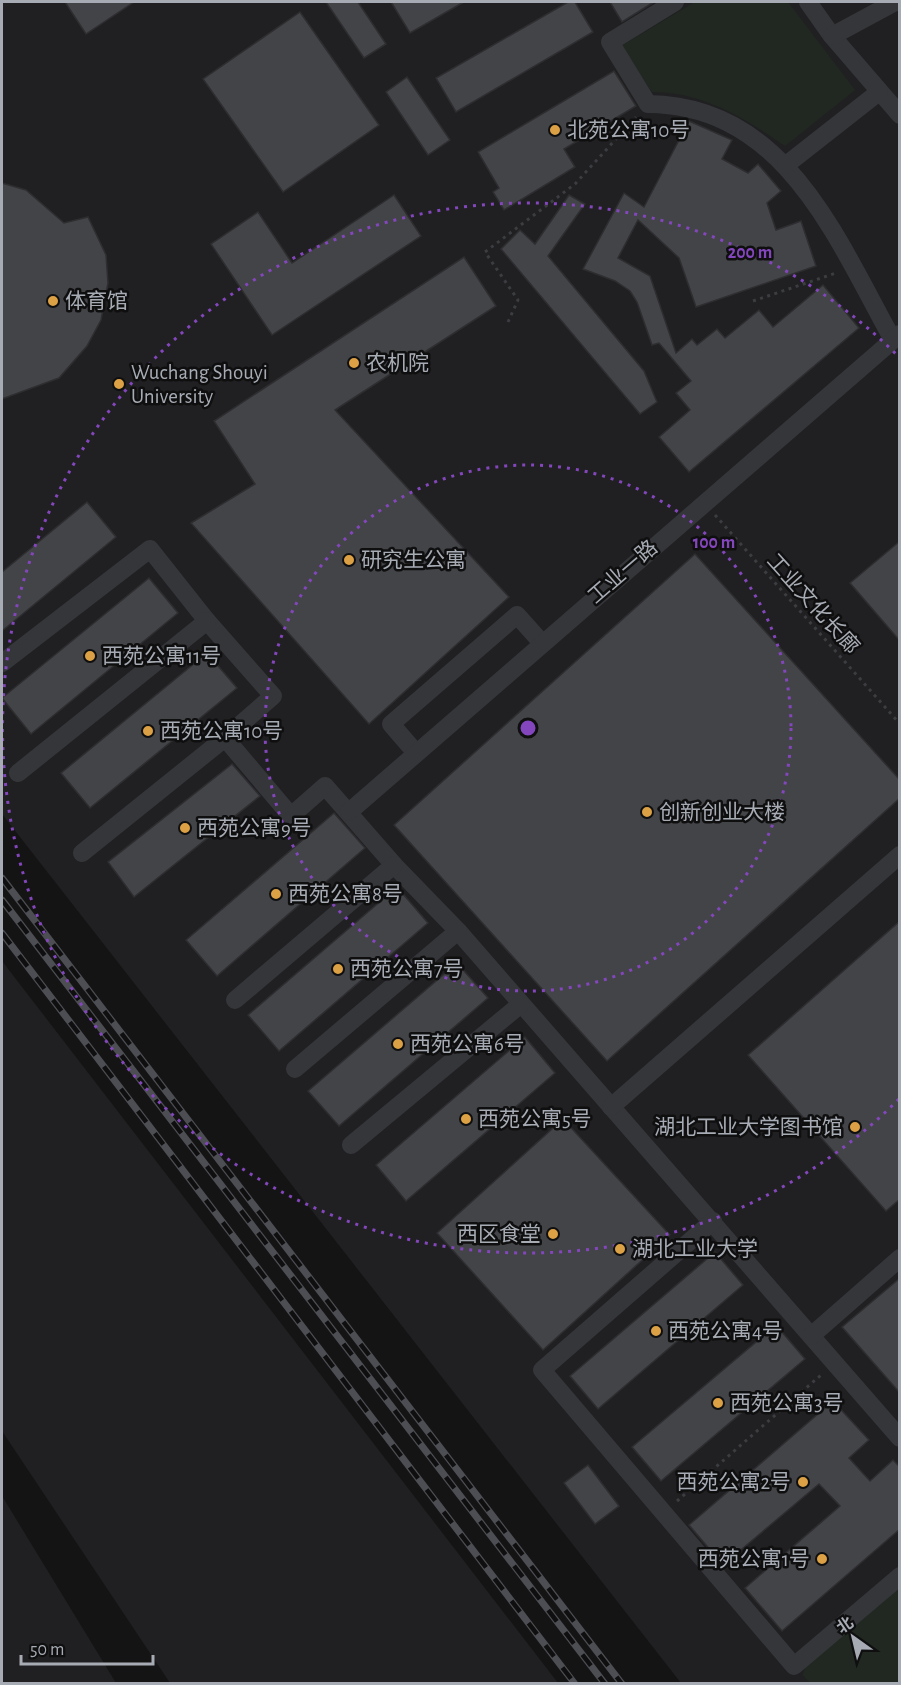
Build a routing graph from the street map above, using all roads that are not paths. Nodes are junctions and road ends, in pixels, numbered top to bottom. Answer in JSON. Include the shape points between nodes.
{"nodes":[{"id":1,"x":675,"y":2,"type":"edge"},
{"id":2,"x":808,"y":2,"type":"edge"},
{"id":3,"x":895,"y":2,"type":"edge"},
{"id":4,"x":832,"y":36,"type":"junction"},
{"id":5,"x":879,"y":92,"type":"junction"},
{"id":6,"x":900,"y":115,"type":"edge"},
{"id":7,"x":786,"y":165,"type":"junction"},
{"id":8,"x":896,"y":337,"type":"edge"},
{"id":9,"x":207,"y":621,"type":"junction"},
{"id":10,"x":542,"y":643,"type":"junction"},
{"id":11,"x":2,"y":663,"type":"edge"},
{"id":12,"x":225,"y":738,"type":"junction"},
{"id":13,"x":416,"y":753,"type":"junction"},
{"id":14,"x":18,"y":773,"type":"dead end"},
{"id":15,"x":349,"y":812,"type":"junction"},
{"id":16,"x":82,"y":853,"type":"dead end"},
{"id":17,"x":900,"y":855,"type":"edge"},
{"id":18,"x":394,"y":865,"type":"junction"},
{"id":19,"x":458,"y":931,"type":"junction"},
{"id":20,"x":236,"y":1000,"type":"dead end"},
{"id":21,"x":521,"y":1004,"type":"junction"},
{"id":22,"x":295,"y":1069,"type":"dead end"},
{"id":23,"x":612,"y":1107,"type":"junction"},
{"id":24,"x":351,"y":1145,"type":"dead end"},
{"id":25,"x":713,"y":1221,"type":"junction"},
{"id":26,"x":900,"y":1258,"type":"edge"},
{"id":27,"x":811,"y":1336,"type":"junction"},
{"id":28,"x":900,"y":1438,"type":"edge"},
{"id":29,"x":900,"y":1576,"type":"edge"}],
"edges":[{"from":1,"to":7,"type":"street","via":[[610,42],[648,104],[697,109],[726,121]]},
{"from":2,"to":4,"type":"street"},
{"from":3,"to":4,"type":"street"},
{"from":4,"to":5,"type":"street"},
{"from":5,"to":6,"type":"street"},
{"from":5,"to":7,"type":"street"},
{"from":7,"to":8,"type":"street","via":[[813,198]]},
{"from":8,"to":10,"type":"street","name":"工业一路"},
{"from":9,"to":11,"type":"street","via":[[150,549]]},
{"from":9,"to":12,"type":"street","via":[[273,696]]},
{"from":9,"to":14,"type":"street"},
{"from":10,"to":13,"type":"street","name":"工业一路"},
{"from":10,"to":13,"type":"street","via":[[517,615],[391,724]]},
{"from":12,"to":15,"type":"street","via":[[291,816],[325,786]]},
{"from":12,"to":16,"type":"street"},
{"from":13,"to":15,"type":"street","name":"工业一路"},
{"from":15,"to":18,"type":"street"},
{"from":17,"to":23,"type":"street"},
{"from":18,"to":19,"type":"street"},
{"from":18,"to":20,"type":"street"},
{"from":19,"to":21,"type":"street"},
{"from":19,"to":22,"type":"street"},
{"from":21,"to":23,"type":"street"},
{"from":21,"to":24,"type":"street"},
{"from":23,"to":25,"type":"street"},
{"from":25,"to":27,"type":"street"},
{"from":25,"to":29,"type":"street","via":[[542,1370],[794,1666]]},
{"from":26,"to":27,"type":"street"},
{"from":27,"to":28,"type":"street"}]}
